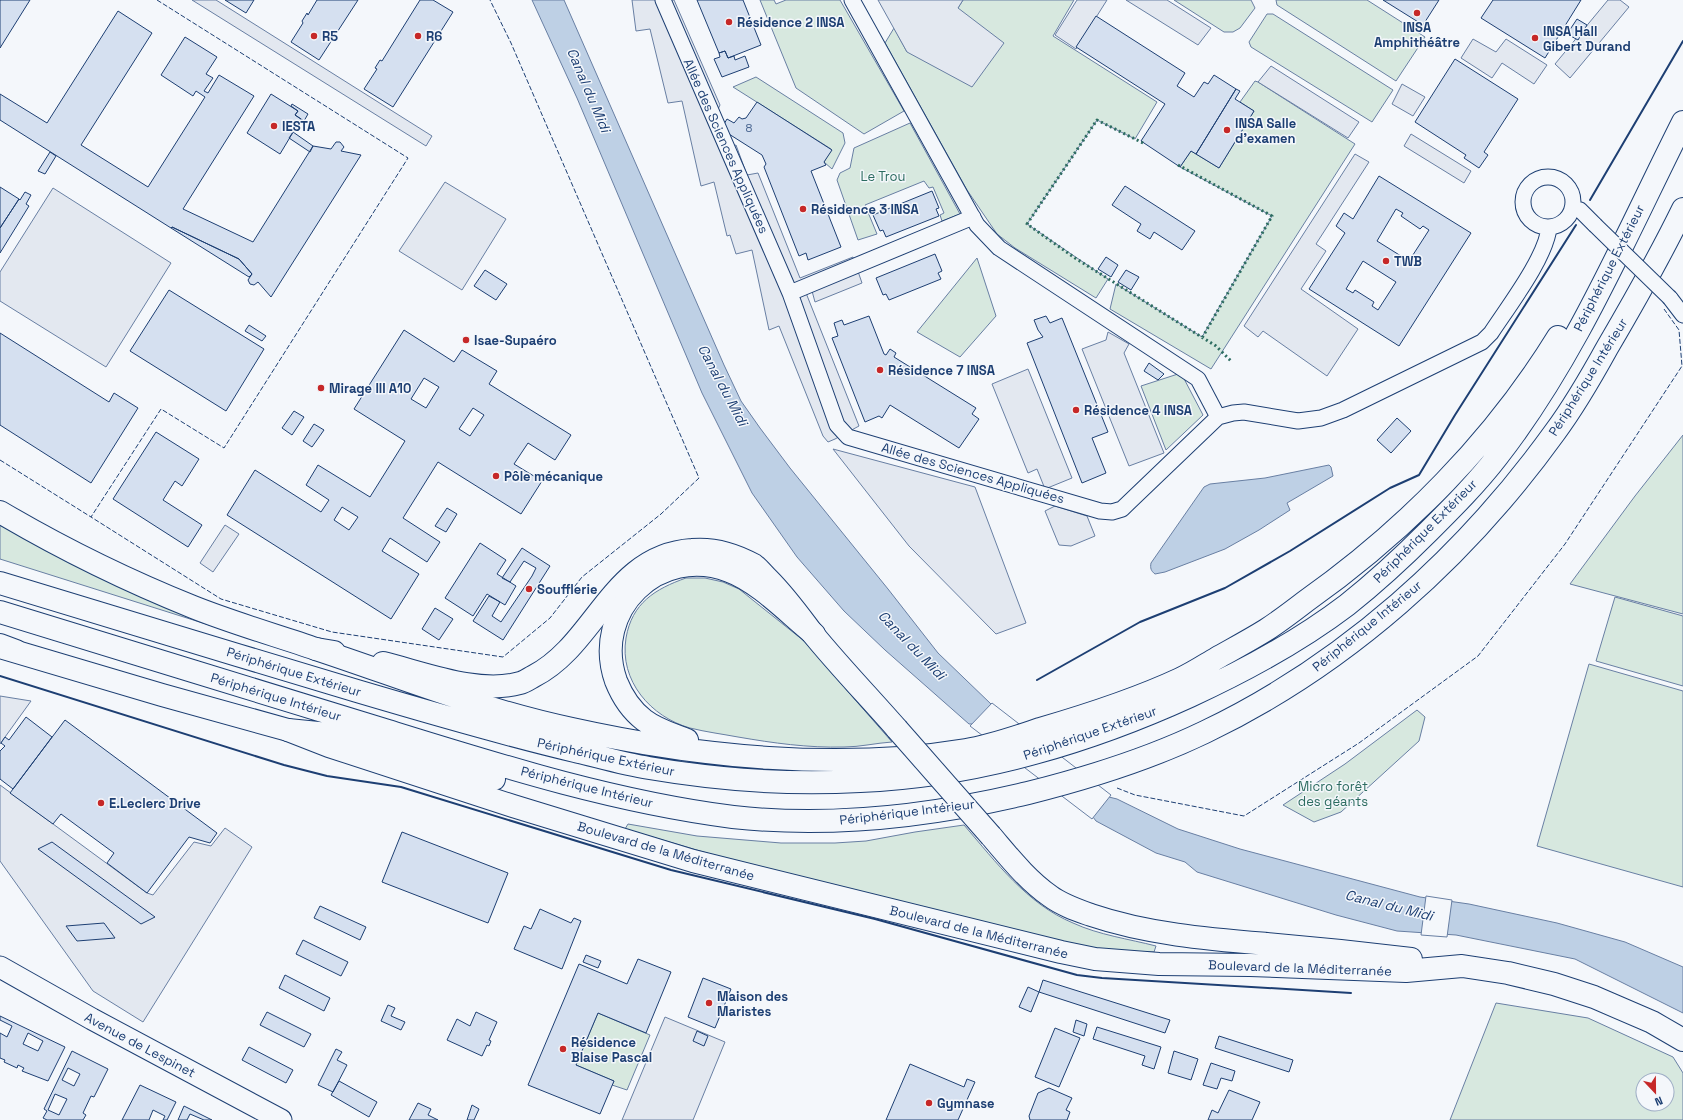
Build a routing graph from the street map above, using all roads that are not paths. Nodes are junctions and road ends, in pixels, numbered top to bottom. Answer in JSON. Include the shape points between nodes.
{"nodes":[{"id":1,"x":662,"y":0,"type":"edge"},
{"id":2,"x":852,"y":0,"type":"edge"},
{"id":3,"x":1683,"y":122,"type":"edge"},
{"id":4,"x":1573,"y":208,"type":"junction"},
{"id":5,"x":1683,"y":209,"type":"edge"},
{"id":6,"x":973,"y":217,"type":"junction"},
{"id":7,"x":1549,"y":227,"type":"junction"},
{"id":8,"x":1606,"y":279,"type":"junction"},
{"id":9,"x":790,"y":293,"type":"junction"},
{"id":10,"x":1677,"y":302,"type":"edge"},
{"id":11,"x":1683,"y":315,"type":"edge"},
{"id":12,"x":1218,"y":417,"type":"junction"},
{"id":13,"x":0,"y":512,"type":"edge"},
{"id":14,"x":0,"y":583,"type":"edge"},
{"id":15,"x":0,"y":612,"type":"edge"},
{"id":16,"x":814,"y":634,"type":"junction"},
{"id":17,"x":5,"y":647,"type":"edge"},
{"id":18,"x":316,"y":648,"type":"junction"},
{"id":19,"x":288,"y":730,"type":"junction"},
{"id":20,"x":724,"y":753,"type":"junction"},
{"id":21,"x":568,"y":784,"type":"junction"},
{"id":22,"x":1462,"y":966,"type":"junction"},
{"id":23,"x":0,"y":967,"type":"edge"},
{"id":24,"x":1683,"y":1040,"type":"edge"},
{"id":25,"x":281,"y":1120,"type":"edge"}],
"edges":[{"from":1,"to":9,"type":"street","name":"Allée des Sciences Appliquées"},
{"from":2,"to":6,"type":"street"},
{"from":3,"to":8,"type":"main road","name":"Périphérique Extérieur"},
{"from":4,"to":7,"type":"street","via":[[1562,224]]},
{"from":4,"to":7,"type":"street","via":[[1573,196],[1563,182],[1547,177],[1535,181],[1524,197],[1524,210],[1534,223]]},
{"from":4,"to":10,"type":"street","bridge":true,"via":[[1580,210]]},
{"from":5,"to":21,"type":"main road","name":"Périphérique Intérieur","via":[[1633,303],[1558,429],[1479,526],[1416,588],[1352,641],[1282,690],[1204,733],[1150,755],[1071,781],[959,808],[874,819],[821,821],[735,817],[650,804]]},
{"from":6,"to":9,"type":"street"},
{"from":6,"to":12,"type":"street","via":[[977,225],[999,248],[1198,379]]},
{"from":7,"to":12,"type":"street","via":[[1548,238],[1538,260],[1492,333],[1482,342],[1343,410],[1321,418],[1298,421],[1244,412]]},
{"from":8,"to":14,"type":"main road","name":"Périphérique Extérieur","via":[[1544,390],[1494,461],[1454,506],[1394,566],[1345,606],[1262,658],[1168,706],[1040,752],[976,767],[863,781],[798,782],[720,778],[645,768],[495,732]]},
{"from":8,"to":20,"type":"main road","via":[[1572,312],[1547,355],[1516,398],[1441,487],[1347,572],[1265,631],[1182,678],[1105,710],[971,750],[871,760],[787,759]]},
{"from":9,"to":12,"type":"street","name":"Allée des Sciences Appliquées","via":[[837,425],[848,437],[1100,511],[1112,512],[1122,509]]},
{"from":10,"to":11,"type":"street"},
{"from":13,"to":18,"type":"main road","via":[[140,584],[194,607]]},
{"from":15,"to":21,"type":"main road","name":"Périphérique Intérieur"},
{"from":16,"to":18,"type":"main road","via":[[784,594],[755,566],[729,553],[706,549],[679,551],[651,561],[615,591],[567,652],[545,671],[520,683],[486,687]]},
{"from":16,"to":20,"type":"main road","via":[[751,582],[729,570],[705,565],[681,565],[660,572],[638,586],[623,606],[613,627],[610,647],[612,669],[619,689],[630,707],[659,730]]},
{"from":16,"to":22,"type":"main road","bridge":true,"via":[[1018,867],[1051,897],[1100,918],[1133,927],[1207,938],[1367,953]]},
{"from":17,"to":19,"type":"main road"},
{"from":18,"to":20,"type":"main road","via":[[467,700],[571,729]]},
{"from":19,"to":21,"type":"main road","via":[[328,734],[523,787]]},
{"from":19,"to":22,"type":"main road","name":"Boulevard de la Méditerranée","via":[[329,746],[513,806],[693,861],[1061,952],[1159,964],[1406,971]]},
{"from":22,"to":24,"type":"main road","name":"Boulevard de la Méditerranée","via":[[1508,973],[1587,995],[1652,1022]]},
{"from":23,"to":25,"type":"street","name":"Avenue de Lespinet"}]}
